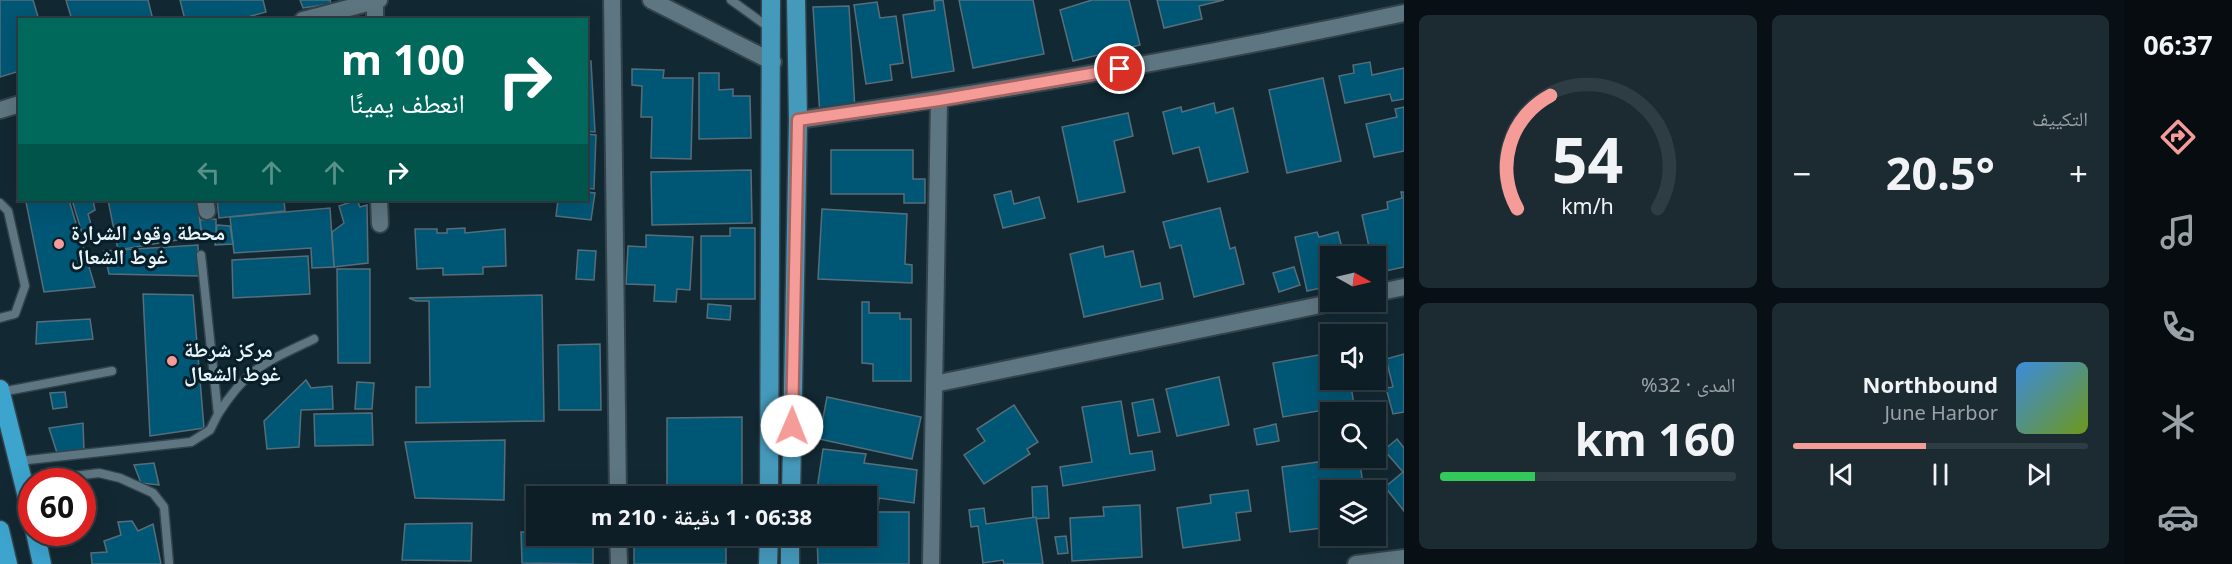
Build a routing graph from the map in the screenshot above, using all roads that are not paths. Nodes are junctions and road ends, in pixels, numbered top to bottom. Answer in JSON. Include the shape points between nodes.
{"nodes":[{"id":1,"x":612,"y":0,"type":"edge"},
{"id":2,"x":651,"y":0,"type":"edge"},
{"id":3,"x":731,"y":0,"type":"edge"},
{"id":4,"x":771,"y":0,"type":"edge"},
{"id":5,"x":796,"y":0,"type":"edge"},
{"id":6,"x":377,"y":1,"type":"edge"},
{"id":7,"x":1404,"y":13,"type":"edge"},
{"id":8,"x":311,"y":18,"type":"edge"},
{"id":9,"x":375,"y":18,"type":"edge"},
{"id":10,"x":771,"y":30,"type":"junction"},
{"id":11,"x":772,"y":62,"type":"junction"},
{"id":12,"x":939,"y":100,"type":"junction"},
{"id":13,"x":18,"y":105,"type":"edge"},
{"id":14,"x":0,"y":110,"type":"edge"},
{"id":15,"x":798,"y":120,"type":"junction"},
{"id":16,"x":380,"y":201,"type":"edge"},
{"id":17,"x":0,"y":203,"type":"edge"},
{"id":18,"x":380,"y":224,"type":"dead end"},
{"id":19,"x":201,"y":255,"type":"dead end"},
{"id":20,"x":1404,"y":287,"type":"edge"},
{"id":21,"x":1386,"y":291,"type":"edge"},
{"id":22,"x":1320,"y":305,"type":"edge"},
{"id":23,"x":0,"y":318,"type":"edge"},
{"id":24,"x":314,"y":339,"type":"dead end"},
{"id":25,"x":112,"y":371,"type":"dead end"},
{"id":26,"x":934,"y":384,"type":"junction"},
{"id":27,"x":0,"y":391,"type":"edge"},
{"id":28,"x":218,"y":414,"type":"junction"},
{"id":29,"x":19,"y":461,"type":"junction"},
{"id":30,"x":21,"y":468,"type":"edge"},
{"id":31,"x":96,"y":473,"type":"edge"},
{"id":32,"x":618,"y":486,"type":"edge"},
{"id":33,"x":769,"y":486,"type":"edge"},
{"id":34,"x":791,"y":486,"type":"edge"},
{"id":35,"x":0,"y":530,"type":"edge"},
{"id":36,"x":38,"y":546,"type":"edge"},
{"id":37,"x":618,"y":546,"type":"edge"},
{"id":38,"x":769,"y":546,"type":"edge"},
{"id":39,"x":790,"y":546,"type":"edge"},
{"id":40,"x":1404,"y":558,"type":"edge"},
{"id":41,"x":4,"y":559,"type":"edge"},
{"id":42,"x":169,"y":563,"type":"edge"},
{"id":43,"x":42,"y":564,"type":"edge"},
{"id":44,"x":619,"y":564,"type":"edge"},
{"id":45,"x":768,"y":564,"type":"edge"},
{"id":46,"x":790,"y":564,"type":"edge"},
{"id":47,"x":930,"y":564,"type":"edge"},
{"id":48,"x":1356,"y":564,"type":"edge"}],
"edges":[{"from":1,"to":32,"type":"street"},
{"from":2,"to":11,"type":"street"},
{"from":3,"to":10,"type":"lane"},
{"from":4,"to":10,"type":"main road"},
{"from":5,"to":15,"type":"main road"},
{"from":6,"to":8,"type":"street"},
{"from":6,"to":9,"type":"street"},
{"from":7,"to":12,"type":"street","via":[[1194,56]]},
{"from":10,"to":11,"type":"main road"},
{"from":11,"to":33,"type":"main road"},
{"from":12,"to":15,"type":"street"},
{"from":12,"to":26,"type":"street"},
{"from":13,"to":14,"type":"street"},
{"from":15,"to":34,"type":"main road"},
{"from":16,"to":18,"type":"street"},
{"from":17,"to":23,"type":"lane","via":[[8,211],[25,286],[15,314]]},
{"from":19,"to":28,"type":"lane"},
{"from":20,"to":21,"type":"street"},
{"from":22,"to":26,"type":"street"},
{"from":24,"to":28,"type":"lane","via":[[258,366],[235,388]]},
{"from":25,"to":27,"type":"lane"},
{"from":26,"to":47,"type":"street"},
{"from":27,"to":29,"type":"highway"},
{"from":28,"to":29,"type":"lane","via":[[210,430],[191,442]]},
{"from":29,"to":30,"type":"highway"},
{"from":31,"to":42,"type":"lane","via":[[120,478],[153,493],[164,507]]},
{"from":35,"to":41,"type":"highway"},
{"from":36,"to":43,"type":"highway"},
{"from":37,"to":44,"type":"street"},
{"from":38,"to":45,"type":"main road"},
{"from":39,"to":46,"type":"main road"},
{"from":40,"to":48,"type":"street"}]}
